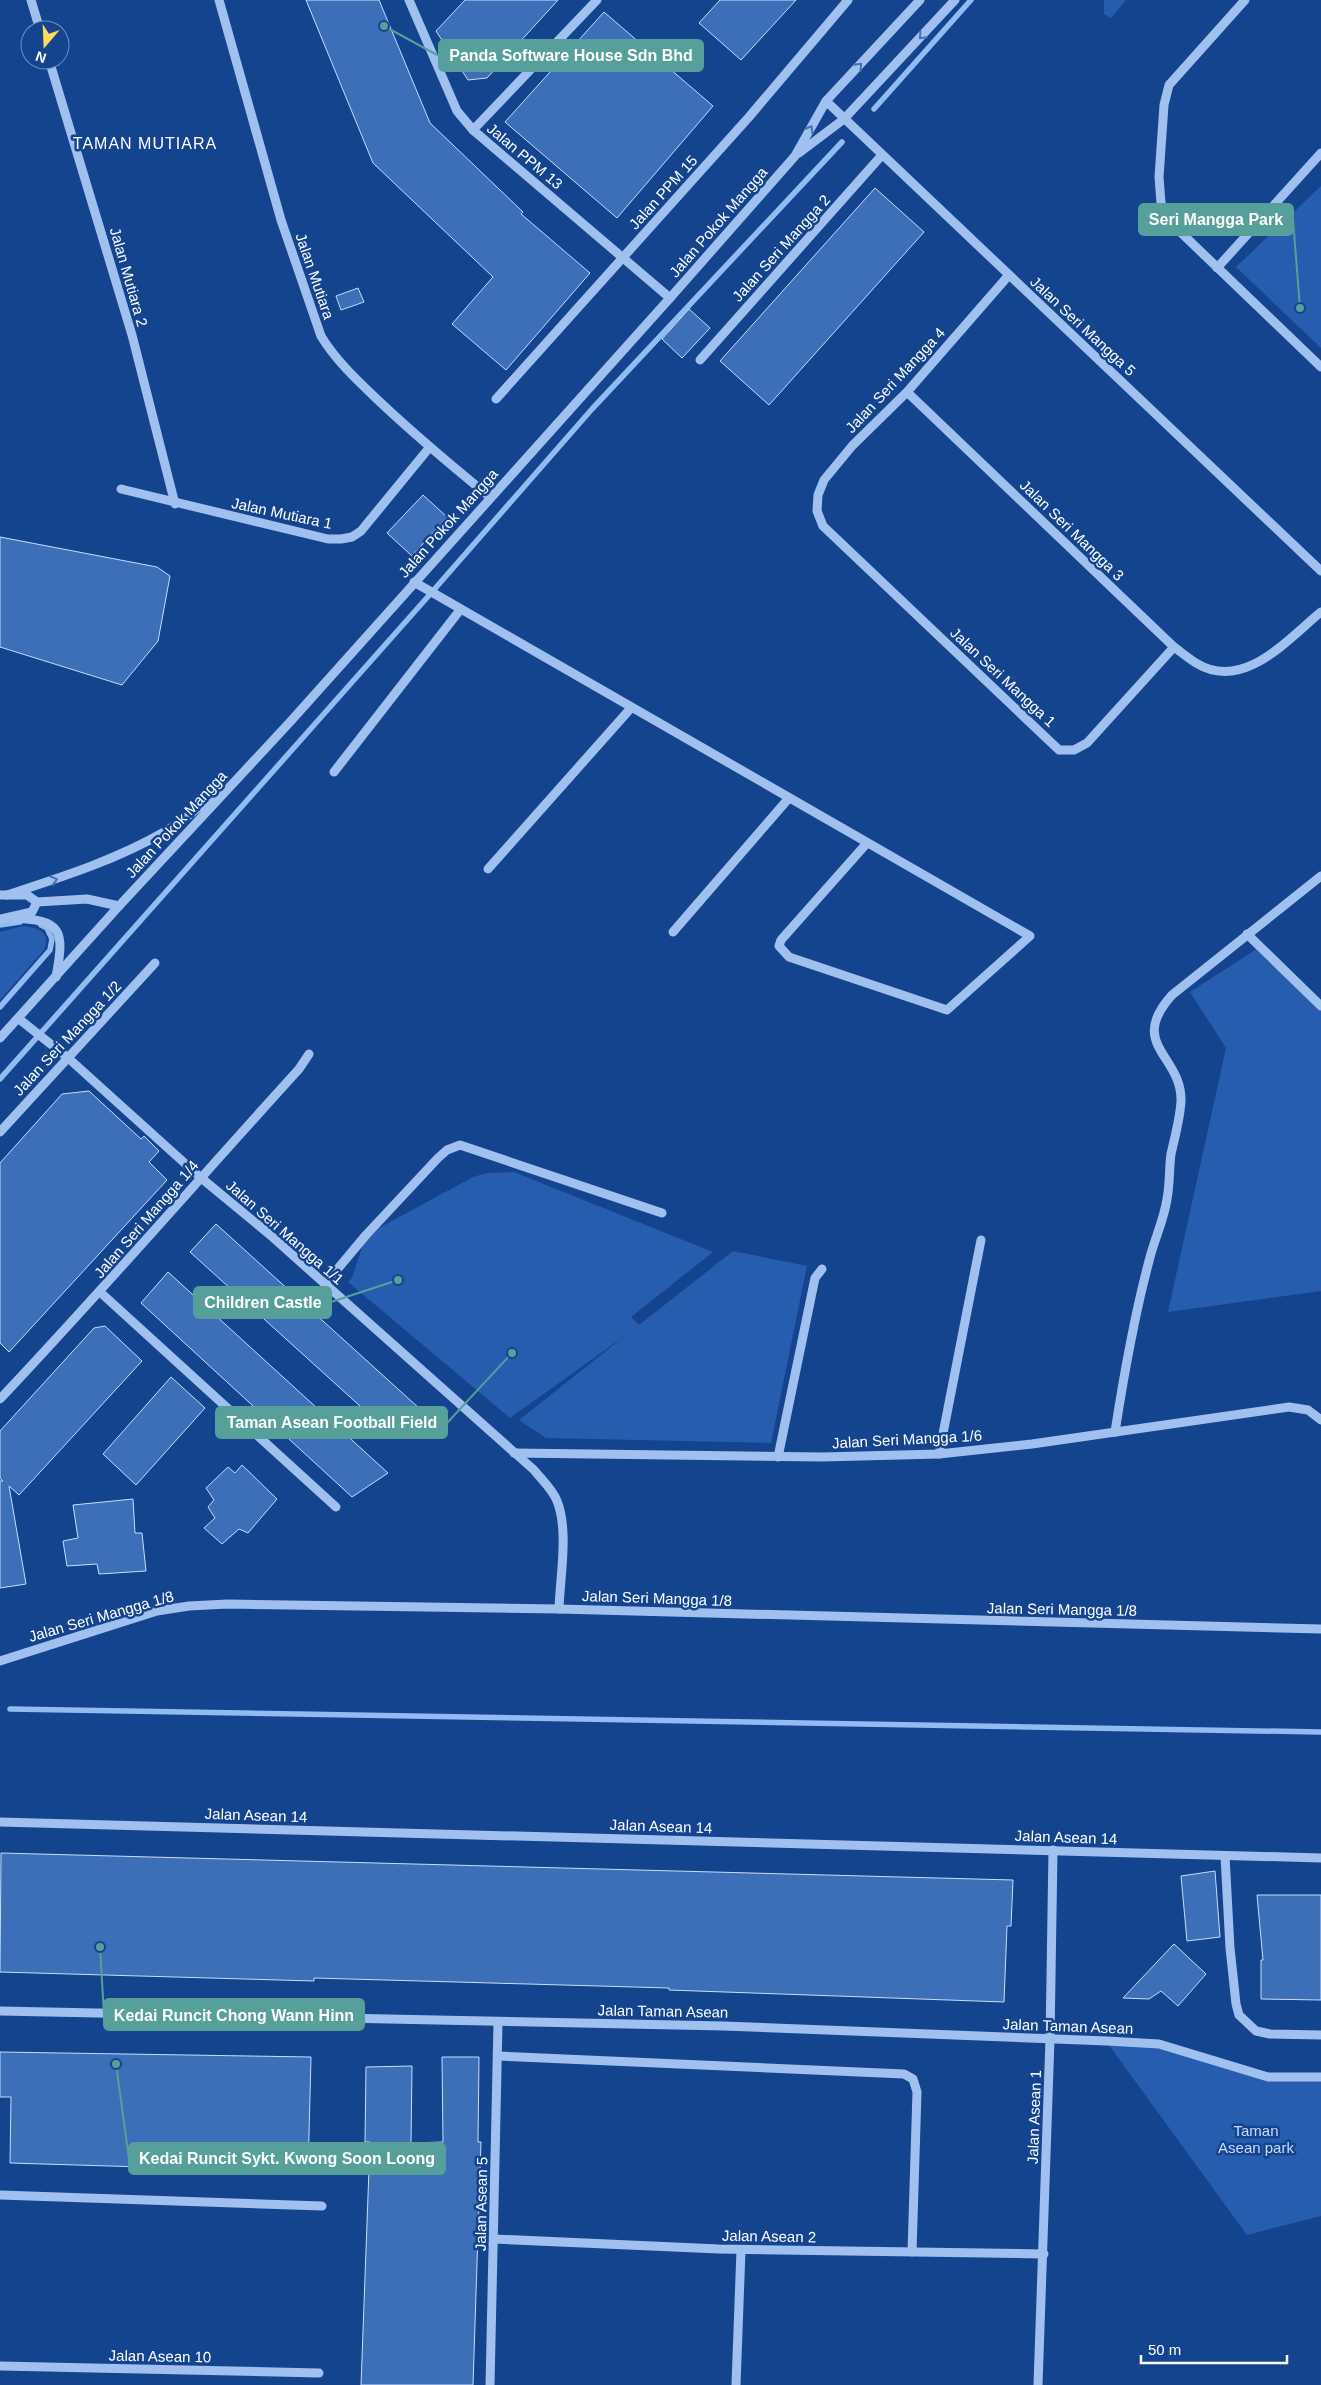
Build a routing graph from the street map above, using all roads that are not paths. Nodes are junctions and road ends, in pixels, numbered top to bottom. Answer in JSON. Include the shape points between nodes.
{"nodes":[{"id":1,"x":31,"y":0,"type":"edge"},
{"id":2,"x":219,"y":0,"type":"edge"},
{"id":3,"x":409,"y":0,"type":"edge"},
{"id":4,"x":597,"y":0,"type":"edge"},
{"id":5,"x":848,"y":0,"type":"edge"},
{"id":6,"x":920,"y":0,"type":"edge"},
{"id":7,"x":955,"y":0,"type":"edge"},
{"id":8,"x":1245,"y":0,"type":"edge"},
{"id":9,"x":37,"y":20,"type":"edge"},
{"id":10,"x":52,"y":70,"type":"edge"},
{"id":11,"x":826,"y":101,"type":"junction"},
{"id":12,"x":844,"y":119,"type":"junction"},
{"id":13,"x":473,"y":130,"type":"junction"},
{"id":14,"x":1321,"y":153,"type":"edge"},
{"id":15,"x":882,"y":155,"type":"junction"},
{"id":16,"x":794,"y":156,"type":"junction"},
{"id":17,"x":623,"y":256,"type":"junction"},
{"id":18,"x":1217,"y":268,"type":"junction"},
{"id":19,"x":1009,"y":275,"type":"junction"},
{"id":20,"x":670,"y":298,"type":"junction"},
{"id":21,"x":700,"y":360,"type":"dead end"},
{"id":22,"x":1321,"y":367,"type":"edge"},
{"id":23,"x":907,"y":392,"type":"junction"},
{"id":24,"x":496,"y":399,"type":"dead end"},
{"id":25,"x":429,"y":448,"type":"junction"},
{"id":26,"x":121,"y":489,"type":"dead end"},
{"id":27,"x":490,"y":497,"type":"junction"},
{"id":28,"x":175,"y":504,"type":"junction"},
{"id":29,"x":817,"y":511,"type":"joint"},
{"id":30,"x":1321,"y":570,"type":"edge"},
{"id":31,"x":414,"y":582,"type":"junction"},
{"id":32,"x":460,"y":610,"type":"junction"},
{"id":33,"x":1321,"y":612,"type":"edge"},
{"id":34,"x":1174,"y":647,"type":"junction"},
{"id":35,"x":631,"y":708,"type":"junction"},
{"id":36,"x":334,"y":772,"type":"dead end"},
{"id":37,"x":238,"y":777,"type":"junction"},
{"id":38,"x":789,"y":798,"type":"junction"},
{"id":39,"x":867,"y":843,"type":"junction"},
{"id":40,"x":488,"y":868,"type":"dead end"},
{"id":41,"x":1321,"y":876,"type":"edge"},
{"id":42,"x":4,"y":895,"type":"edge"},
{"id":43,"x":38,"y":902,"type":"junction"},
{"id":44,"x":119,"y":906,"type":"junction"},
{"id":45,"x":12,"y":918,"type":"junction"},
{"id":46,"x":0,"y":919,"type":"edge"},
{"id":47,"x":673,"y":932,"type":"dead end"},
{"id":48,"x":1247,"y":934,"type":"junction"},
{"id":49,"x":155,"y":963,"type":"dead end"},
{"id":50,"x":56,"y":977,"type":"junction"},
{"id":51,"x":1321,"y":1006,"type":"edge"},
{"id":52,"x":19,"y":1019,"type":"junction"},
{"id":53,"x":0,"y":1038,"type":"edge"},
{"id":54,"x":310,"y":1054,"type":"dead end"},
{"id":55,"x":67,"y":1057,"type":"junction"},
{"id":56,"x":0,"y":1132,"type":"edge"},
{"id":57,"x":200,"y":1177,"type":"junction"},
{"id":58,"x":662,"y":1213,"type":"dead end"},
{"id":59,"x":981,"y":1240,"type":"dead end"},
{"id":60,"x":822,"y":1269,"type":"dead end"},
{"id":61,"x":325,"y":1284,"type":"junction"},
{"id":62,"x":100,"y":1292,"type":"junction"},
{"id":63,"x":0,"y":1399,"type":"edge"},
{"id":64,"x":1321,"y":1420,"type":"edge"},
{"id":65,"x":1115,"y":1432,"type":"junction"},
{"id":66,"x":514,"y":1453,"type":"junction"},
{"id":67,"x":940,"y":1454,"type":"junction"},
{"id":68,"x":778,"y":1457,"type":"junction"},
{"id":69,"x":336,"y":1507,"type":"dead end"},
{"id":70,"x":559,"y":1609,"type":"junction"},
{"id":71,"x":1321,"y":1629,"type":"edge"},
{"id":72,"x":0,"y":1661,"type":"edge"},
{"id":73,"x":0,"y":1822,"type":"edge"},
{"id":74,"x":1052,"y":1850,"type":"junction"},
{"id":75,"x":1225,"y":1856,"type":"junction"},
{"id":76,"x":1321,"y":1858,"type":"edge"},
{"id":77,"x":0,"y":2011,"type":"edge"},
{"id":78,"x":498,"y":2023,"type":"junction"},
{"id":79,"x":1321,"y":2035,"type":"edge"},
{"id":80,"x":1050,"y":2039,"type":"junction"},
{"id":81,"x":498,"y":2056,"type":"junction"},
{"id":82,"x":1321,"y":2077,"type":"edge"},
{"id":83,"x":0,"y":2195,"type":"edge"},
{"id":84,"x":322,"y":2206,"type":"dead end"},
{"id":85,"x":494,"y":2239,"type":"junction"},
{"id":86,"x":740,"y":2250,"type":"junction"},
{"id":87,"x":912,"y":2252,"type":"junction"},
{"id":88,"x":1044,"y":2254,"type":"junction"},
{"id":89,"x":0,"y":2366,"type":"edge"},
{"id":90,"x":319,"y":2372,"type":"dead end"},
{"id":91,"x":490,"y":2385,"type":"edge"},
{"id":92,"x":736,"y":2385,"type":"edge"},
{"id":93,"x":1038,"y":2385,"type":"edge"},
{"id":94,"x":1046,"y":2385,"type":"edge"}],
"edges":[{"from":1,"to":9,"type":"street"},
{"from":2,"to":25,"type":"street","name":"Jalan Mutiara","via":[[281,220],[321,336],[366,388]]},
{"from":3,"to":13,"type":"street","name":"Jalan PPM 13","via":[[457,111]]},
{"from":4,"to":13,"type":"street"},
{"from":5,"to":17,"type":"street","name":"Jalan PPM 15","via":[[749,117]]},
{"from":11,"to":6,"type":"street","name":"Jalan Pokok Mangga","one_way":true},
{"from":7,"to":12,"type":"street","name":"Jalan Pokok Mangga","one_way":true},
{"from":8,"to":18,"type":"street","via":[[1176,76],[1169,85],[1164,104],[1159,157],[1161,203],[1172,224]]},
{"from":10,"to":28,"type":"street","name":"Jalan Mutiara 2","via":[[132,335]]},
{"from":11,"to":12,"type":"street","name":"Jalan Seri Mangga 5"},
{"from":16,"to":11,"type":"street","name":"Jalan Pokok Mangga","one_way":true},
{"from":12,"to":15,"type":"street","name":"Jalan Seri Mangga 5"},
{"from":12,"to":16,"type":"street","name":"Jalan Pokok Mangga"},
{"from":13,"to":17,"type":"street","name":"Jalan PPM 13"},
{"from":14,"to":18,"type":"street"},
{"from":15,"to":19,"type":"street","name":"Jalan Seri Mangga 5"},
{"from":15,"to":21,"type":"street","name":"Jalan Seri Mangga 2"},
{"from":16,"to":20,"type":"street","name":"Jalan Pokok Mangga"},
{"from":17,"to":20,"type":"street","name":"Jalan PPM 13"},
{"from":17,"to":24,"type":"street","name":"Jalan PPM 15"},
{"from":18,"to":22,"type":"street"},
{"from":19,"to":23,"type":"street","name":"Jalan Seri Mangga 4"},
{"from":19,"to":30,"type":"street","name":"Jalan Seri Mangga 5"},
{"from":20,"to":27,"type":"street","name":"Jalan Pokok Mangga"},
{"from":23,"to":29,"type":"street","name":"Jalan Seri Mangga 4","via":[[852,446],[824,480],[818,495]]},
{"from":23,"to":34,"type":"street","name":"Jalan Seri Mangga 3"},
{"from":25,"to":27,"type":"street","name":"Jalan Mutiara"},
{"from":25,"to":28,"type":"street","name":"Jalan Mutiara 1","via":[[361,531],[352,537],[328,539]]},
{"from":26,"to":28,"type":"street","name":"Jalan Mutiara 1"},
{"from":27,"to":31,"type":"street","name":"Jalan Pokok Mangga"},
{"from":29,"to":34,"type":"street","name":"Jalan Seri Mangga 1","via":[[823,526],[1060,750],[1074,750],[1087,743]]},
{"from":31,"to":32,"type":"street"},
{"from":31,"to":37,"type":"street","name":"Jalan Pokok Mangga"},
{"from":32,"to":35,"type":"street"},
{"from":32,"to":36,"type":"street"},
{"from":33,"to":34,"type":"street","name":"Jalan Seri Mangga 3","via":[[1257,664],[1228,672],[1197,664]]},
{"from":35,"to":38,"type":"street"},
{"from":35,"to":40,"type":"street"},
{"from":42,"to":37,"type":"street","one_way":true,"via":[[121,855],[168,829]]},
{"from":37,"to":44,"type":"street","name":"Jalan Pokok Mangga"},
{"from":38,"to":39,"type":"street"},
{"from":38,"to":47,"type":"street"},
{"from":39,"to":39,"type":"street","via":[[996,916],[1030,936],[947,1010],[789,957],[779,946],[781,940]]},
{"from":41,"to":48,"type":"street"},
{"from":42,"to":43,"type":"street","via":[[27,895]]},
{"from":43,"to":44,"type":"street","via":[[87,899]]},
{"from":43,"to":45,"type":"street","via":[[32,912]]},
{"from":44,"to":50,"type":"street","name":"Jalan Pokok Mangga"},
{"from":45,"to":46,"type":"street"},
{"from":45,"to":50,"type":"street","via":[[50,922],[57,930],[60,955]]},
{"from":48,"to":51,"type":"street"},
{"from":48,"to":65,"type":"street","via":[[1172,995],[1156,1019],[1154,1033],[1158,1047],[1178,1081],[1181,1100],[1167,1200],[1128,1343]]},
{"from":49,"to":55,"type":"street","name":"Jalan Seri Mangga 1/2"},
{"from":50,"to":52,"type":"street","name":"Jalan Pokok Mangga"},
{"from":52,"to":53,"type":"street","name":"Jalan Pokok Mangga"},
{"from":52,"to":55,"type":"street","name":"Jalan Seri Mangga 1/1"},
{"from":54,"to":57,"type":"street","name":"Jalan Seri Mangga 1/4"},
{"from":55,"to":56,"type":"street","name":"Jalan Seri Mangga 1/2"},
{"from":55,"to":57,"type":"street","name":"Jalan Seri Mangga 1/1"},
{"from":57,"to":61,"type":"street","name":"Jalan Seri Mangga 1/1"},
{"from":57,"to":62,"type":"street","name":"Jalan Seri Mangga 1/4"},
{"from":58,"to":61,"type":"street","via":[[460,1146],[438,1158]]},
{"from":59,"to":67,"type":"street"},
{"from":60,"to":68,"type":"street","via":[[815,1278]]},
{"from":61,"to":66,"type":"street","name":"Jalan Seri Mangga 1/1"},
{"from":62,"to":63,"type":"street","name":"Jalan Seri Mangga 1/4"},
{"from":62,"to":69,"type":"street"},
{"from":64,"to":65,"type":"street","name":"Jalan Seri Mangga 1/6","via":[[1299,1407]]},
{"from":65,"to":67,"type":"street","name":"Jalan Seri Mangga 1/6"},
{"from":66,"to":68,"type":"street","name":"Jalan Seri Mangga 1/6"},
{"from":66,"to":70,"type":"street","name":"Jalan Seri Mangga 1/1","via":[[534,1470],[557,1500],[562,1534]]},
{"from":67,"to":68,"type":"street","name":"Jalan Seri Mangga 1/6"},
{"from":70,"to":71,"type":"street","name":"Jalan Seri Mangga 1/8"},
{"from":70,"to":72,"type":"street","name":"Jalan Seri Mangga 1/8","via":[[189,1606],[157,1611]]},
{"from":73,"to":74,"type":"street","name":"Jalan Asean 14"},
{"from":74,"to":75,"type":"street","name":"Jalan Asean 14"},
{"from":74,"to":80,"type":"street","name":"Jalan Asean 1"},
{"from":75,"to":76,"type":"street","name":"Jalan Asean 14"},
{"from":75,"to":79,"type":"street","via":[[1230,1948],[1239,2015],[1256,2031]]},
{"from":77,"to":78,"type":"street","name":"Jalan Taman Asean"},
{"from":78,"to":80,"type":"street","name":"Jalan Taman Asean","via":[[724,2026]]},
{"from":78,"to":81,"type":"street","name":"Jalan Asean 5"},
{"from":80,"to":82,"type":"street","name":"Jalan Taman Asean","via":[[1159,2044],[1268,2077]]},
{"from":80,"to":88,"type":"street","name":"Jalan Asean 1"},
{"from":81,"to":85,"type":"street","name":"Jalan Asean 5"},
{"from":81,"to":87,"type":"street","via":[[904,2074],[913,2079],[917,2092]]},
{"from":83,"to":84,"type":"street"},
{"from":85,"to":86,"type":"street","name":"Jalan Asean 2"},
{"from":85,"to":91,"type":"street","name":"Jalan Asean 5"},
{"from":86,"to":87,"type":"street","name":"Jalan Asean 2"},
{"from":86,"to":92,"type":"street"},
{"from":87,"to":88,"type":"street","name":"Jalan Asean 2"},
{"from":88,"to":93,"type":"street","name":"Jalan Asean 1"},
{"from":89,"to":90,"type":"street","name":"Jalan Asean 10"},
{"from":93,"to":94,"type":"street"}]}
